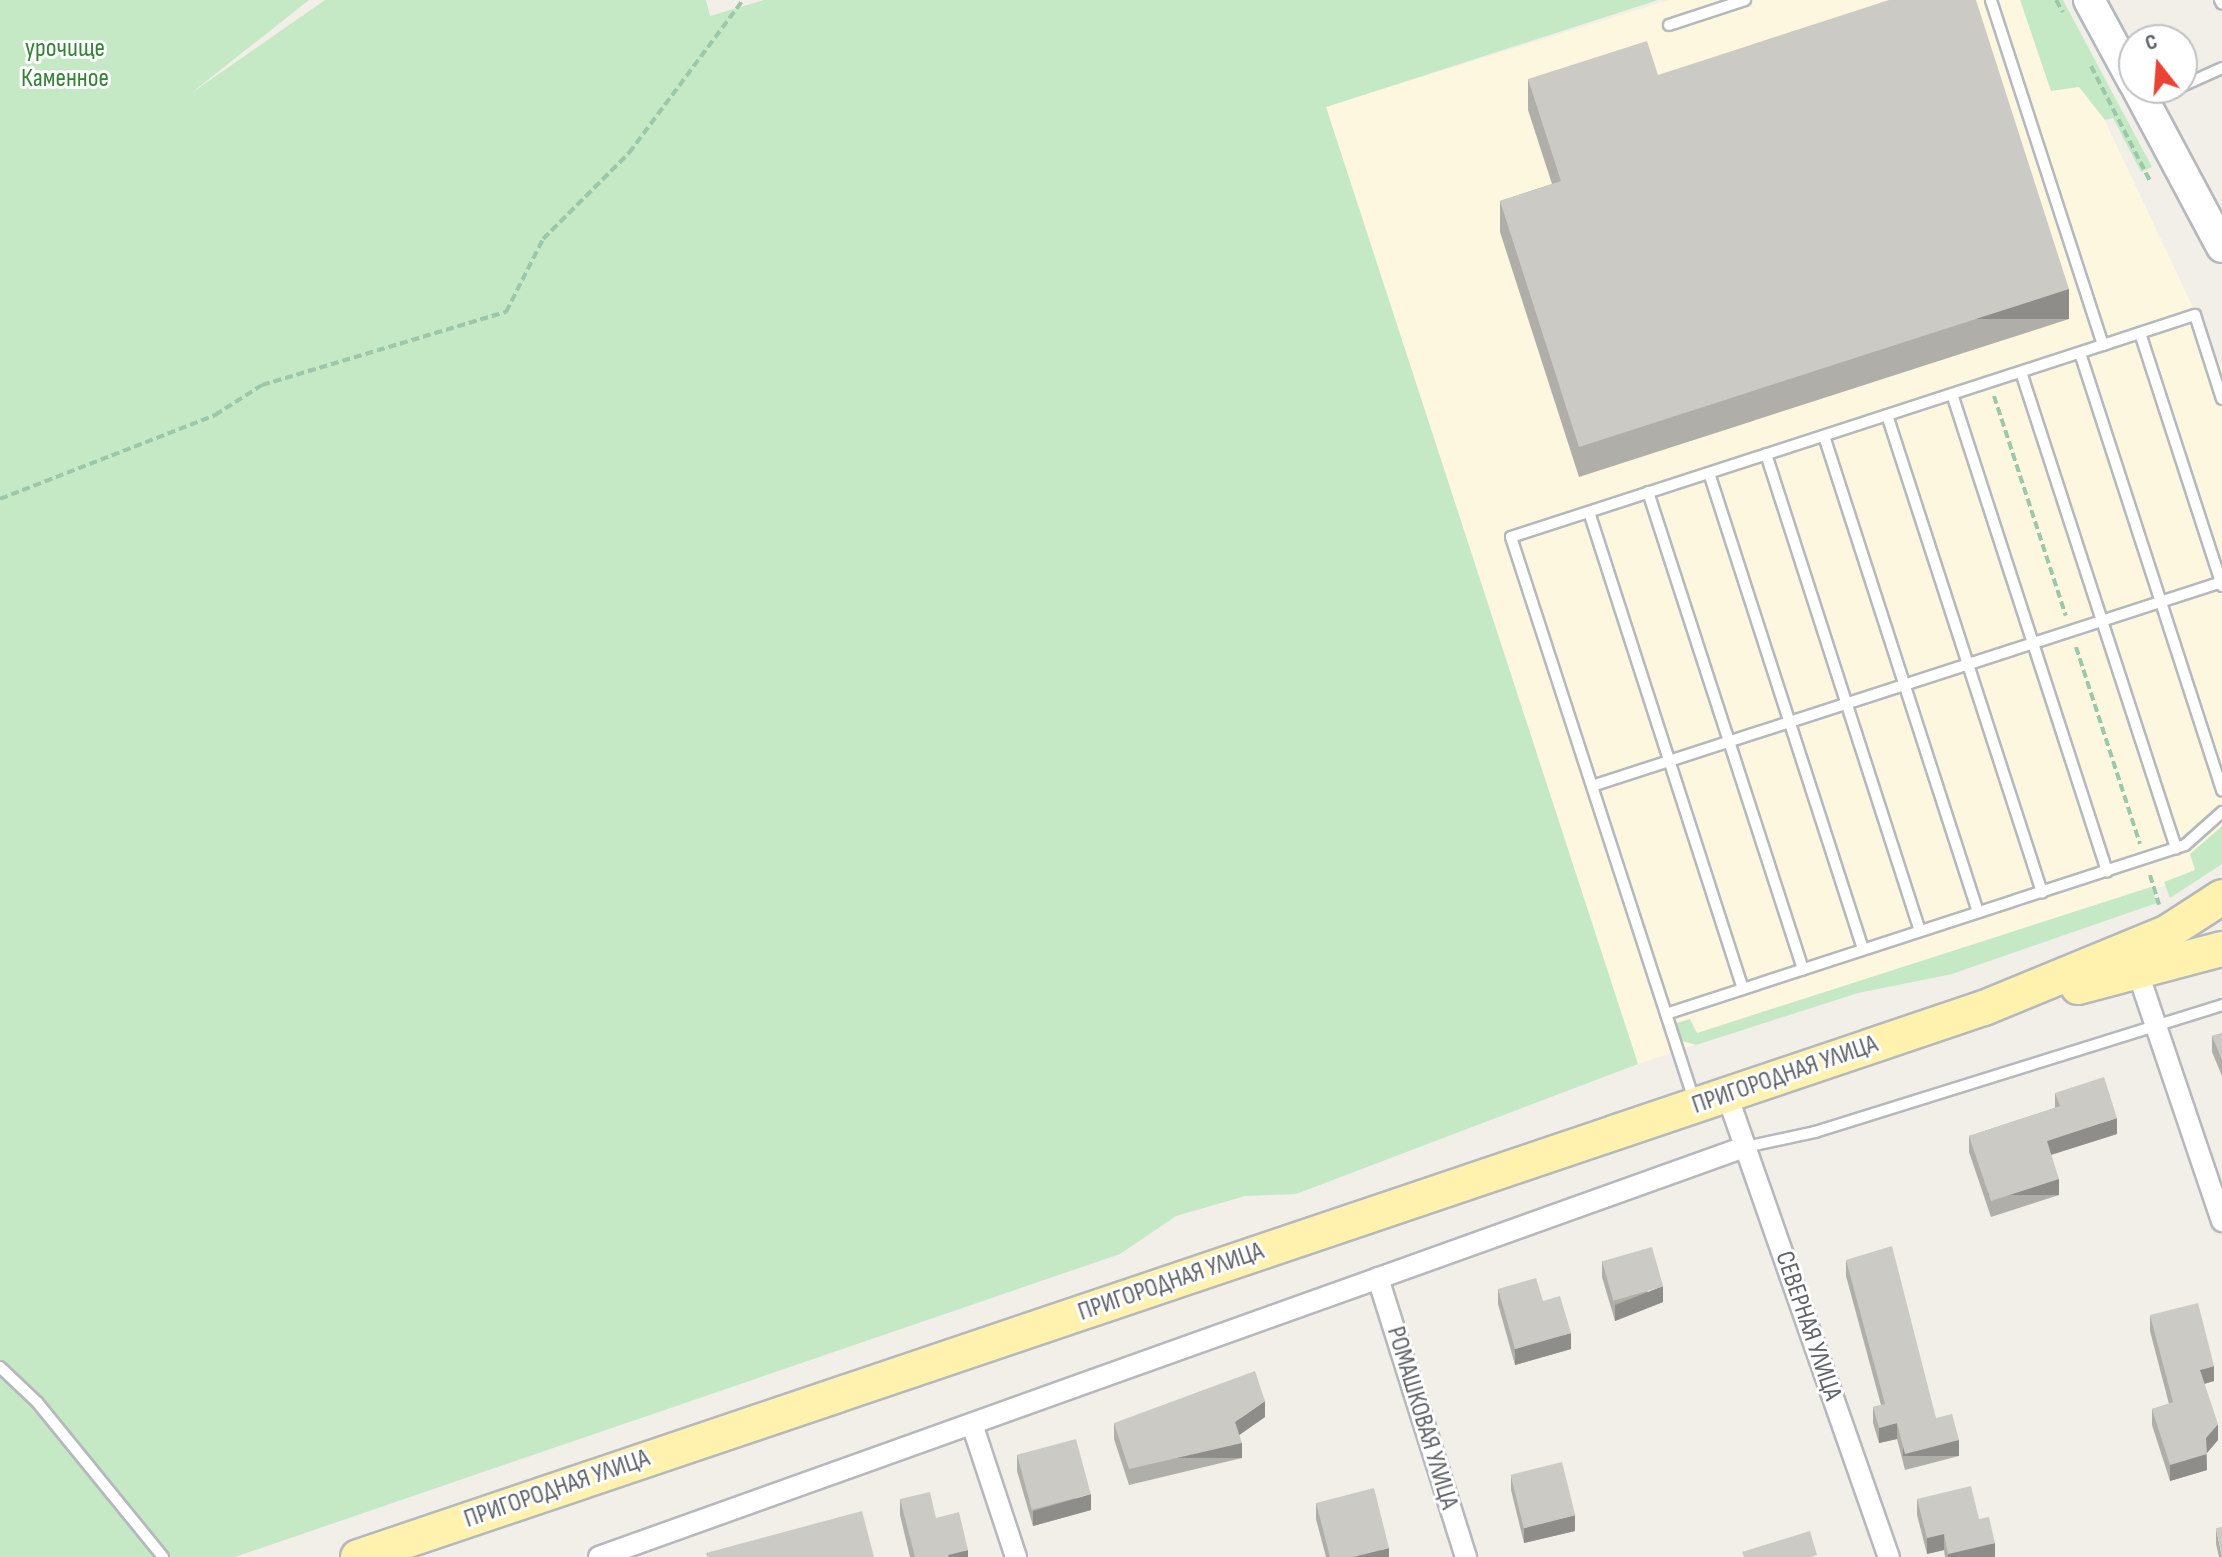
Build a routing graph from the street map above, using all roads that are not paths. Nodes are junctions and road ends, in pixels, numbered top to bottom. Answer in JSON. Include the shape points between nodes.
{"nodes":[{"id":1,"x":1745,"y":0,"type":"edge"},
{"id":2,"x":1991,"y":0,"type":"edge"},
{"id":3,"x":2089,"y":0,"type":"edge"},
{"id":4,"x":1669,"y":25,"type":"dead end"},
{"id":5,"x":2118,"y":53,"type":"edge"},
{"id":6,"x":2222,"y":68,"type":"edge"},
{"id":7,"x":2198,"y":79,"type":"edge"},
{"id":8,"x":2146,"y":104,"type":"edge"},
{"id":9,"x":2222,"y":247,"type":"edge"},
{"id":10,"x":2140,"y":333,"type":"junction"},
{"id":11,"x":2103,"y":345,"type":"junction"},
{"id":12,"x":2080,"y":353,"type":"junction"},
{"id":13,"x":2021,"y":372,"type":"junction"},
{"id":14,"x":1952,"y":394,"type":"junction"},
{"id":15,"x":2222,"y":399,"type":"edge"},
{"id":16,"x":1887,"y":415,"type":"junction"},
{"id":17,"x":1824,"y":436,"type":"junction"},
{"id":18,"x":1766,"y":454,"type":"junction"},
{"id":19,"x":1709,"y":473,"type":"junction"},
{"id":20,"x":1648,"y":492,"type":"junction"},
{"id":21,"x":1589,"y":512,"type":"junction"},
{"id":22,"x":2222,"y":584,"type":"edge"},
{"id":23,"x":2161,"y":602,"type":"junction"},
{"id":24,"x":2102,"y":621,"type":"junction"},
{"id":25,"x":2033,"y":643,"type":"junction"},
{"id":26,"x":1968,"y":664,"type":"junction"},
{"id":27,"x":1905,"y":685,"type":"junction"},
{"id":28,"x":1846,"y":704,"type":"junction"},
{"id":29,"x":1789,"y":722,"type":"junction"},
{"id":30,"x":1729,"y":742,"type":"junction"},
{"id":31,"x":1670,"y":761,"type":"junction"},
{"id":32,"x":1592,"y":786,"type":"junction"},
{"id":33,"x":2222,"y":791,"type":"edge"},
{"id":34,"x":2222,"y":812,"type":"edge"},
{"id":35,"x":2176,"y":848,"type":"junction"},
{"id":36,"x":2107,"y":871,"type":"junction"},
{"id":37,"x":2042,"y":892,"type":"junction"},
{"id":38,"x":2222,"y":897,"type":"edge"},
{"id":39,"x":1978,"y":912,"type":"junction"},
{"id":40,"x":1920,"y":931,"type":"junction"},
{"id":41,"x":1863,"y":949,"type":"junction"},
{"id":42,"x":2222,"y":949,"type":"edge"},
{"id":43,"x":1803,"y":969,"type":"junction"},
{"id":44,"x":2138,"y":973,"type":"junction"},
{"id":45,"x":1743,"y":989,"type":"junction"},
{"id":46,"x":2222,"y":1005,"type":"edge"},
{"id":47,"x":1984,"y":1008,"type":"junction"},
{"id":48,"x":1666,"y":1014,"type":"junction"},
{"id":49,"x":2155,"y":1025,"type":"junction"},
{"id":50,"x":1711,"y":1100,"type":"junction"},
{"id":51,"x":1745,"y":1147,"type":"junction"},
{"id":52,"x":2222,"y":1221,"type":"edge"},
{"id":53,"x":1378,"y":1278,"type":"junction"},
{"id":54,"x":0,"y":1367,"type":"edge"},
{"id":55,"x":972,"y":1424,"type":"junction"},
{"id":56,"x":163,"y":1557,"type":"edge"},
{"id":57,"x":358,"y":1557,"type":"edge"},
{"id":58,"x":599,"y":1557,"type":"edge"},
{"id":59,"x":1016,"y":1557,"type":"edge"},
{"id":60,"x":1466,"y":1557,"type":"edge"},
{"id":61,"x":1889,"y":1557,"type":"edge"}],
"edges":[{"from":1,"to":4,"type":"lane"},
{"from":2,"to":11,"type":"lane"},
{"from":3,"to":5,"type":"street"},
{"from":6,"to":7,"type":"lane"},
{"from":8,"to":9,"type":"street"},
{"from":10,"to":11,"type":"lane"},
{"from":10,"to":15,"type":"lane","via":[[2195,315]]},
{"from":10,"to":22,"type":"lane"},
{"from":11,"to":12,"type":"lane"},
{"from":12,"to":13,"type":"lane"},
{"from":12,"to":23,"type":"lane"},
{"from":13,"to":14,"type":"lane"},
{"from":13,"to":24,"type":"lane"},
{"from":14,"to":16,"type":"lane"},
{"from":14,"to":25,"type":"lane"},
{"from":16,"to":17,"type":"lane"},
{"from":16,"to":26,"type":"lane"},
{"from":17,"to":18,"type":"lane"},
{"from":17,"to":27,"type":"lane"},
{"from":18,"to":19,"type":"lane"},
{"from":18,"to":28,"type":"lane"},
{"from":19,"to":20,"type":"lane"},
{"from":19,"to":29,"type":"lane"},
{"from":20,"to":21,"type":"lane"},
{"from":20,"to":30,"type":"lane"},
{"from":21,"to":31,"type":"lane"},
{"from":21,"to":32,"type":"lane","via":[[1511,537]]},
{"from":22,"to":23,"type":"lane"},
{"from":23,"to":24,"type":"lane"},
{"from":23,"to":33,"type":"lane"},
{"from":24,"to":25,"type":"lane"},
{"from":24,"to":35,"type":"lane"},
{"from":25,"to":26,"type":"lane"},
{"from":25,"to":36,"type":"lane"},
{"from":26,"to":27,"type":"lane"},
{"from":26,"to":37,"type":"lane"},
{"from":27,"to":28,"type":"lane"},
{"from":27,"to":39,"type":"lane"},
{"from":28,"to":29,"type":"lane"},
{"from":28,"to":40,"type":"lane"},
{"from":29,"to":30,"type":"lane"},
{"from":29,"to":41,"type":"lane"},
{"from":30,"to":31,"type":"lane"},
{"from":30,"to":43,"type":"lane"},
{"from":31,"to":32,"type":"lane"},
{"from":31,"to":45,"type":"lane"},
{"from":32,"to":48,"type":"lane"},
{"from":34,"to":35,"type":"lane"},
{"from":35,"to":36,"type":"lane"},
{"from":36,"to":37,"type":"lane"},
{"from":37,"to":39,"type":"lane"},
{"from":38,"to":47,"type":"main road","name":"ПРИГОРОДНАЯ УЛИЦА","via":[[2168,932]]},
{"from":39,"to":40,"type":"lane"},
{"from":40,"to":41,"type":"lane"},
{"from":41,"to":43,"type":"lane"},
{"from":42,"to":44,"type":"main road","name":"ПРИГОРОДНАЯ УЛИЦА"},
{"from":43,"to":45,"type":"lane"},
{"from":44,"to":47,"type":"main road","name":"ПРИГОРОДНАЯ УЛИЦА"},
{"from":44,"to":49,"type":"street"},
{"from":45,"to":48,"type":"lane"},
{"from":46,"to":49,"type":"lane"},
{"from":47,"to":50,"type":"main road","name":"ПРИГОРОДНАЯ УЛИЦА"},
{"from":48,"to":50,"type":"lane"},
{"from":49,"to":51,"type":"lane","via":[[1815,1132]]},
{"from":49,"to":52,"type":"street"},
{"from":50,"to":51,"type":"street","name":"СЕВЕРНАЯ УЛИЦА"},
{"from":50,"to":57,"type":"main road","name":"ПРИГОРОДНАЯ УЛИЦА"},
{"from":51,"to":53,"type":"street"},
{"from":51,"to":61,"type":"street","name":"СЕВЕРНАЯ УЛИЦА"},
{"from":53,"to":55,"type":"street"},
{"from":53,"to":60,"type":"street","name":"РОМАШКОВАЯ УЛИЦА"},
{"from":54,"to":56,"type":"lane","via":[[37,1402]]},
{"from":55,"to":58,"type":"street"},
{"from":55,"to":59,"type":"street"}]}
